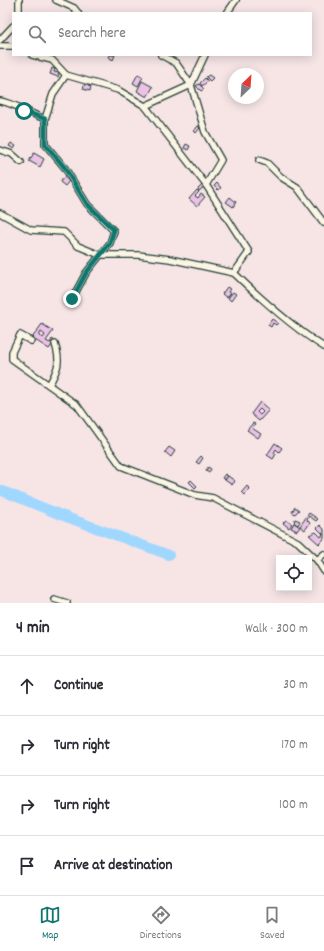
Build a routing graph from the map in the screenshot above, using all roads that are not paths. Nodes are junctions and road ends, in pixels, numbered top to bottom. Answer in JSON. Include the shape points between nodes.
{"nodes":[{"id":1,"x":19,"y":0,"type":"edge"},
{"id":2,"x":56,"y":0,"type":"edge"},
{"id":3,"x":236,"y":0,"type":"edge"},
{"id":4,"x":18,"y":12,"type":"edge"},
{"id":5,"x":77,"y":12,"type":"edge"},
{"id":6,"x":228,"y":12,"type":"edge"},
{"id":7,"x":12,"y":27,"type":"edge"},
{"id":8,"x":0,"y":40,"type":"edge"},
{"id":9,"x":0,"y":46,"type":"edge"},
{"id":10,"x":12,"y":46,"type":"edge"},
{"id":11,"x":36,"y":56,"type":"edge"},
{"id":12,"x":162,"y":56,"type":"edge"},
{"id":13,"x":205,"y":56,"type":"edge"},
{"id":14,"x":66,"y":74,"type":"junction"},
{"id":15,"x":191,"y":85,"type":"junction"},
{"id":16,"x":0,"y":101,"type":"edge"},
{"id":17,"x":145,"y":106,"type":"junction"},
{"id":18,"x":45,"y":119,"type":"junction"},
{"id":19,"x":0,"y":150,"type":"edge"},
{"id":20,"x":259,"y":160,"type":"dead end"},
{"id":21,"x":21,"y":162,"type":"dead end"},
{"id":22,"x":206,"y":185,"type":"junction"},
{"id":23,"x":0,"y":213,"type":"edge"},
{"id":24,"x":324,"y":223,"type":"edge"},
{"id":25,"x":100,"y":255,"type":"junction"},
{"id":26,"x":234,"y":273,"type":"junction"},
{"id":27,"x":72,"y":299,"type":"dead end"},
{"id":28,"x":31,"y":341,"type":"dead end"},
{"id":29,"x":55,"y":344,"type":"dead end"},
{"id":30,"x":324,"y":348,"type":"edge"},
{"id":31,"x":49,"y":385,"type":"junction"},
{"id":32,"x":324,"y":554,"type":"edge"},
{"id":33,"x":317,"y":560,"type":"junction"},
{"id":34,"x":324,"y":571,"type":"edge"},
{"id":35,"x":54,"y":599,"type":"dead end"},
{"id":36,"x":67,"y":603,"type":"edge"}],
"edges":[{"from":1,"to":4,"type":"street"},
{"from":2,"to":5,"type":"street"},
{"from":3,"to":6,"type":"street"},
{"from":7,"to":8,"type":"street"},
{"from":9,"to":10,"type":"street"},
{"from":11,"to":14,"type":"street","via":[[52,60]]},
{"from":12,"to":15,"type":"street","via":[[176,62]]},
{"from":13,"to":15,"type":"street"},
{"from":14,"to":17,"type":"street","via":[[118,90]]},
{"from":14,"to":18,"type":"street","via":[[53,94]]},
{"from":15,"to":17,"type":"street"},
{"from":15,"to":22,"type":"street","via":[[205,132],[221,160]]},
{"from":16,"to":18,"type":"street","via":[[12,102],[19,108]]},
{"from":17,"to":22,"type":"street"},
{"from":18,"to":25,"type":"street","via":[[45,144],[65,168],[87,204],[114,230],[110,243]]},
{"from":19,"to":21,"type":"street","via":[[12,154]]},
{"from":20,"to":24,"type":"street","via":[[267,163],[281,177],[297,187]]},
{"from":22,"to":26,"type":"street","via":[[249,252]]},
{"from":23,"to":25,"type":"street","via":[[31,230],[64,232],[78,246]]},
{"from":25,"to":26,"type":"street","via":[[145,256]]},
{"from":25,"to":27,"type":"street","via":[[86,273]]},
{"from":26,"to":30,"type":"street","via":[[264,302]]},
{"from":28,"to":31,"type":"street","via":[[20,335],[12,352],[12,359]]},
{"from":29,"to":31,"type":"street","via":[[60,357]]},
{"from":31,"to":33,"type":"street","via":[[77,405],[121,466],[194,495],[213,498],[298,542]]},
{"from":32,"to":33,"type":"street"},
{"from":33,"to":34,"type":"street"},
{"from":35,"to":36,"type":"street"}]}
